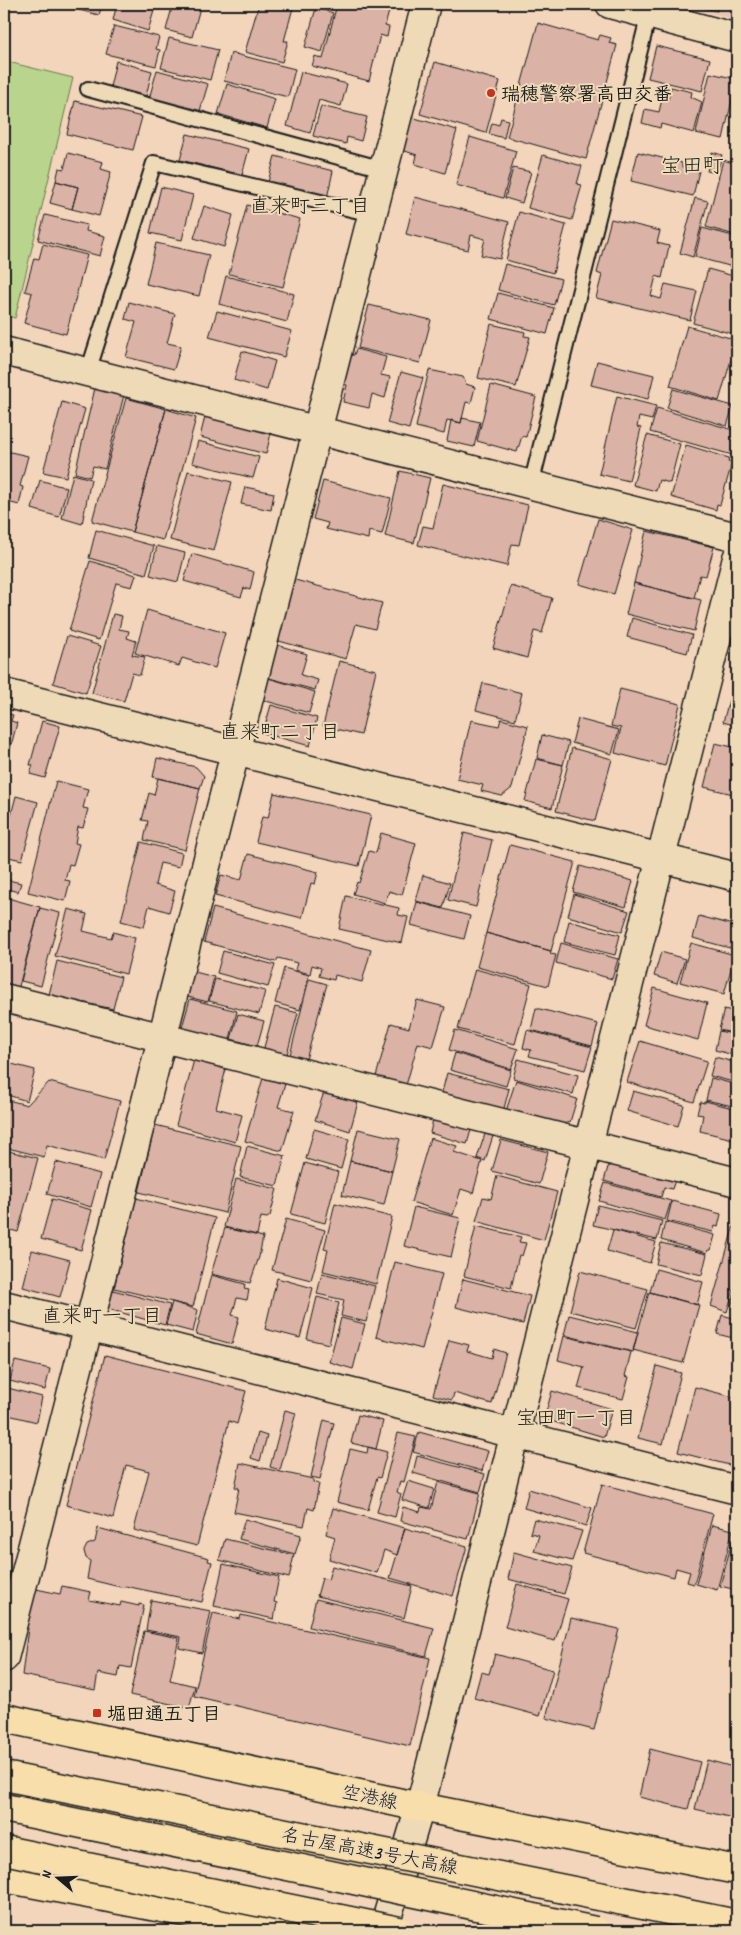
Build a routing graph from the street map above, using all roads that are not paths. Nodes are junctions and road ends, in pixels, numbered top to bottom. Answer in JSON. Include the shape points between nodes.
{"nodes":[{"id":1,"x":426,"y":4,"type":"edge"},
{"id":2,"x":610,"y":4,"type":"edge"},
{"id":3,"x":649,"y":14,"type":"junction"},
{"id":4,"x":737,"y":38,"type":"edge"},
{"id":5,"x":88,"y":89,"type":"dead end"},
{"id":6,"x":383,"y":169,"type":"junction"},
{"id":7,"x":372,"y":214,"type":"junction"},
{"id":8,"x":4,"y":350,"type":"edge"},
{"id":9,"x":88,"y":372,"type":"junction"},
{"id":10,"x":316,"y":430,"type":"junction"},
{"id":11,"x":531,"y":485,"type":"junction"},
{"id":12,"x":737,"y":537,"type":"edge"},
{"id":13,"x":737,"y":558,"type":"edge"},
{"id":14,"x":4,"y":693,"type":"edge"},
{"id":15,"x":235,"y":751,"type":"junction"},
{"id":16,"x":661,"y":858,"type":"junction"},
{"id":17,"x":737,"y":877,"type":"edge"},
{"id":18,"x":4,"y":998,"type":"edge"},
{"id":19,"x":162,"y":1037,"type":"junction"},
{"id":20,"x":589,"y":1144,"type":"junction"},
{"id":21,"x":737,"y":1182,"type":"edge"},
{"id":22,"x":4,"y":1305,"type":"edge"},
{"id":23,"x":88,"y":1327,"type":"junction"},
{"id":24,"x":515,"y":1435,"type":"junction"},
{"id":25,"x":737,"y":1490,"type":"edge"},
{"id":26,"x":4,"y":1658,"type":"edge"},
{"id":27,"x":4,"y":1718,"type":"edge"},
{"id":28,"x":4,"y":1776,"type":"edge"},
{"id":29,"x":420,"y":1807,"type":"junction"},
{"id":30,"x":4,"y":1808,"type":"edge"},
{"id":31,"x":4,"y":1850,"type":"edge"},
{"id":32,"x":737,"y":1870,"type":"edge"},
{"id":33,"x":4,"y":1878,"type":"edge"},
{"id":34,"x":737,"y":1924,"type":"edge"},
{"id":35,"x":283,"y":1931,"type":"edge"},
{"id":36,"x":383,"y":1931,"type":"edge"},
{"id":37,"x":399,"y":1931,"type":"edge"},
{"id":38,"x":595,"y":1931,"type":"edge"}],
"edges":[{"from":1,"to":6,"type":"street"},
{"from":2,"to":3,"type":"street"},
{"from":3,"to":4,"type":"street"},
{"from":3,"to":11,"type":"lane"},
{"from":5,"to":6,"type":"lane"},
{"from":6,"to":7,"type":"street"},
{"from":7,"to":9,"type":"lane","via":[[154,163]]},
{"from":7,"to":10,"type":"street"},
{"from":8,"to":9,"type":"street"},
{"from":9,"to":10,"type":"street"},
{"from":10,"to":11,"type":"street"},
{"from":10,"to":15,"type":"street"},
{"from":11,"to":12,"type":"street"},
{"from":13,"to":16,"type":"street"},
{"from":14,"to":15,"type":"street"},
{"from":15,"to":16,"type":"street"},
{"from":15,"to":19,"type":"street"},
{"from":16,"to":17,"type":"street"},
{"from":16,"to":20,"type":"street"},
{"from":18,"to":19,"type":"street"},
{"from":19,"to":20,"type":"street"},
{"from":19,"to":23,"type":"street"},
{"from":20,"to":21,"type":"street"},
{"from":20,"to":24,"type":"street"},
{"from":22,"to":23,"type":"street"},
{"from":23,"to":24,"type":"street"},
{"from":23,"to":26,"type":"street"},
{"from":24,"to":25,"type":"street"},
{"from":24,"to":29,"type":"street"},
{"from":27,"to":29,"type":"main road","name":"空港線"},
{"from":28,"to":34,"type":"main road","name":"名古屋高速3号大高線","bridge":true},
{"from":29,"to":32,"type":"main road","name":"空港線"},
{"from":29,"to":36,"type":"street"},
{"from":30,"to":38,"type":"main road","bridge":true},
{"from":31,"to":37,"type":"main road","bridge":true},
{"from":33,"to":35,"type":"main road"}]}
